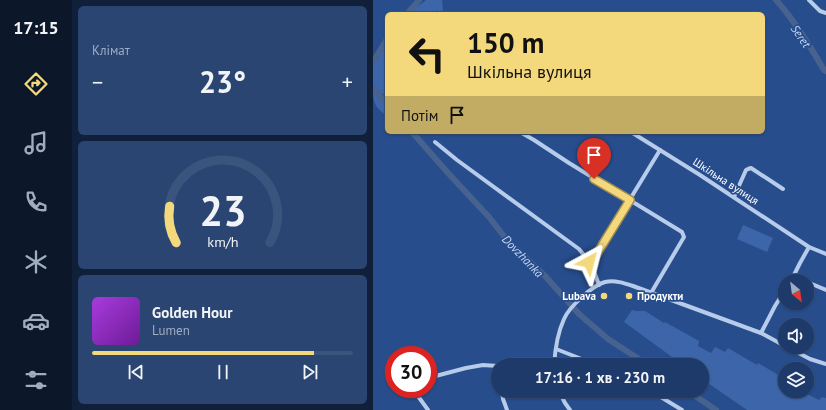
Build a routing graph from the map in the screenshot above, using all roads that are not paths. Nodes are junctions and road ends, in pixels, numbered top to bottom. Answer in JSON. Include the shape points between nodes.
{"nodes":[{"id":1,"x":809,"y":0,"type":"edge"},
{"id":2,"x":826,"y":13,"type":"edge"},
{"id":3,"x":524,"y":134,"type":"edge"},
{"id":4,"x":634,"y":134,"type":"edge"},
{"id":5,"x":435,"y":142,"type":"dead end"},
{"id":6,"x":660,"y":150,"type":"junction"},
{"id":7,"x":783,"y":189,"type":"dead end"},
{"id":8,"x":733,"y":197,"type":"junction"},
{"id":9,"x":630,"y":200,"type":"junction"},
{"id":10,"x":809,"y":247,"type":"junction"},
{"id":11,"x":826,"y":254,"type":"edge"},
{"id":12,"x":591,"y":264,"type":"junction"},
{"id":13,"x":794,"y":274,"type":"edge"},
{"id":14,"x":599,"y":285,"type":"junction"},
{"id":15,"x":814,"y":285,"type":"edge"},
{"id":16,"x":826,"y":290,"type":"edge"},
{"id":17,"x":651,"y":293,"type":"junction"},
{"id":18,"x":778,"y":301,"type":"edge"},
{"id":19,"x":761,"y":333,"type":"junction"},
{"id":20,"x":778,"y":342,"type":"edge"},
{"id":21,"x":556,"y":349,"type":"junction"},
{"id":22,"x":801,"y":354,"type":"edge"},
{"id":23,"x":555,"y":358,"type":"edge"},
{"id":24,"x":579,"y":358,"type":"edge"},
{"id":25,"x":826,"y":364,"type":"edge"},
{"id":26,"x":491,"y":366,"type":"edge"},
{"id":27,"x":437,"y":376,"type":"edge"},
{"id":28,"x":419,"y":398,"type":"edge"},
{"id":29,"x":503,"y":398,"type":"edge"},
{"id":30,"x":562,"y":398,"type":"edge"},
{"id":31,"x":662,"y":398,"type":"edge"},
{"id":32,"x":428,"y":410,"type":"edge"},
{"id":33,"x":507,"y":410,"type":"edge"},
{"id":34,"x":570,"y":410,"type":"edge"},
{"id":35,"x":681,"y":410,"type":"edge"}],
"edges":[{"from":1,"to":2,"type":"street","via":[[820,11]]},
{"from":3,"to":9,"type":"street"},
{"from":4,"to":6,"type":"street","name":"Шкільна вулиця"},
{"from":5,"to":12,"type":"street","via":[[579,249]]},
{"from":6,"to":8,"type":"street","name":"Шкільна вулиця"},
{"from":6,"to":9,"type":"street"},
{"from":7,"to":8,"type":"street","via":[[748,168]]},
{"from":8,"to":10,"type":"street","name":"Шкільна вулиця"},
{"from":9,"to":12,"type":"street"},
{"from":9,"to":17,"type":"street","via":[[682,232],[684,237]]},
{"from":10,"to":11,"type":"street","name":"Шкільна вулиця"},
{"from":10,"to":13,"type":"street"},
{"from":12,"to":14,"type":"street"},
{"from":14,"to":17,"type":"street","via":[[611,281],[620,282]]},
{"from":14,"to":21,"type":"street","via":[[569,310]]},
{"from":15,"to":16,"type":"street"},
{"from":17,"to":19,"type":"street"},
{"from":18,"to":19,"type":"street"},
{"from":19,"to":20,"type":"street"},
{"from":21,"to":23,"type":"street"},
{"from":21,"to":24,"type":"street"},
{"from":22,"to":25,"type":"street"},
{"from":26,"to":27,"type":"street","via":[[465,368]]},
{"from":28,"to":32,"type":"street"},
{"from":29,"to":33,"type":"street"},
{"from":30,"to":34,"type":"street"},
{"from":31,"to":35,"type":"street"}]}
